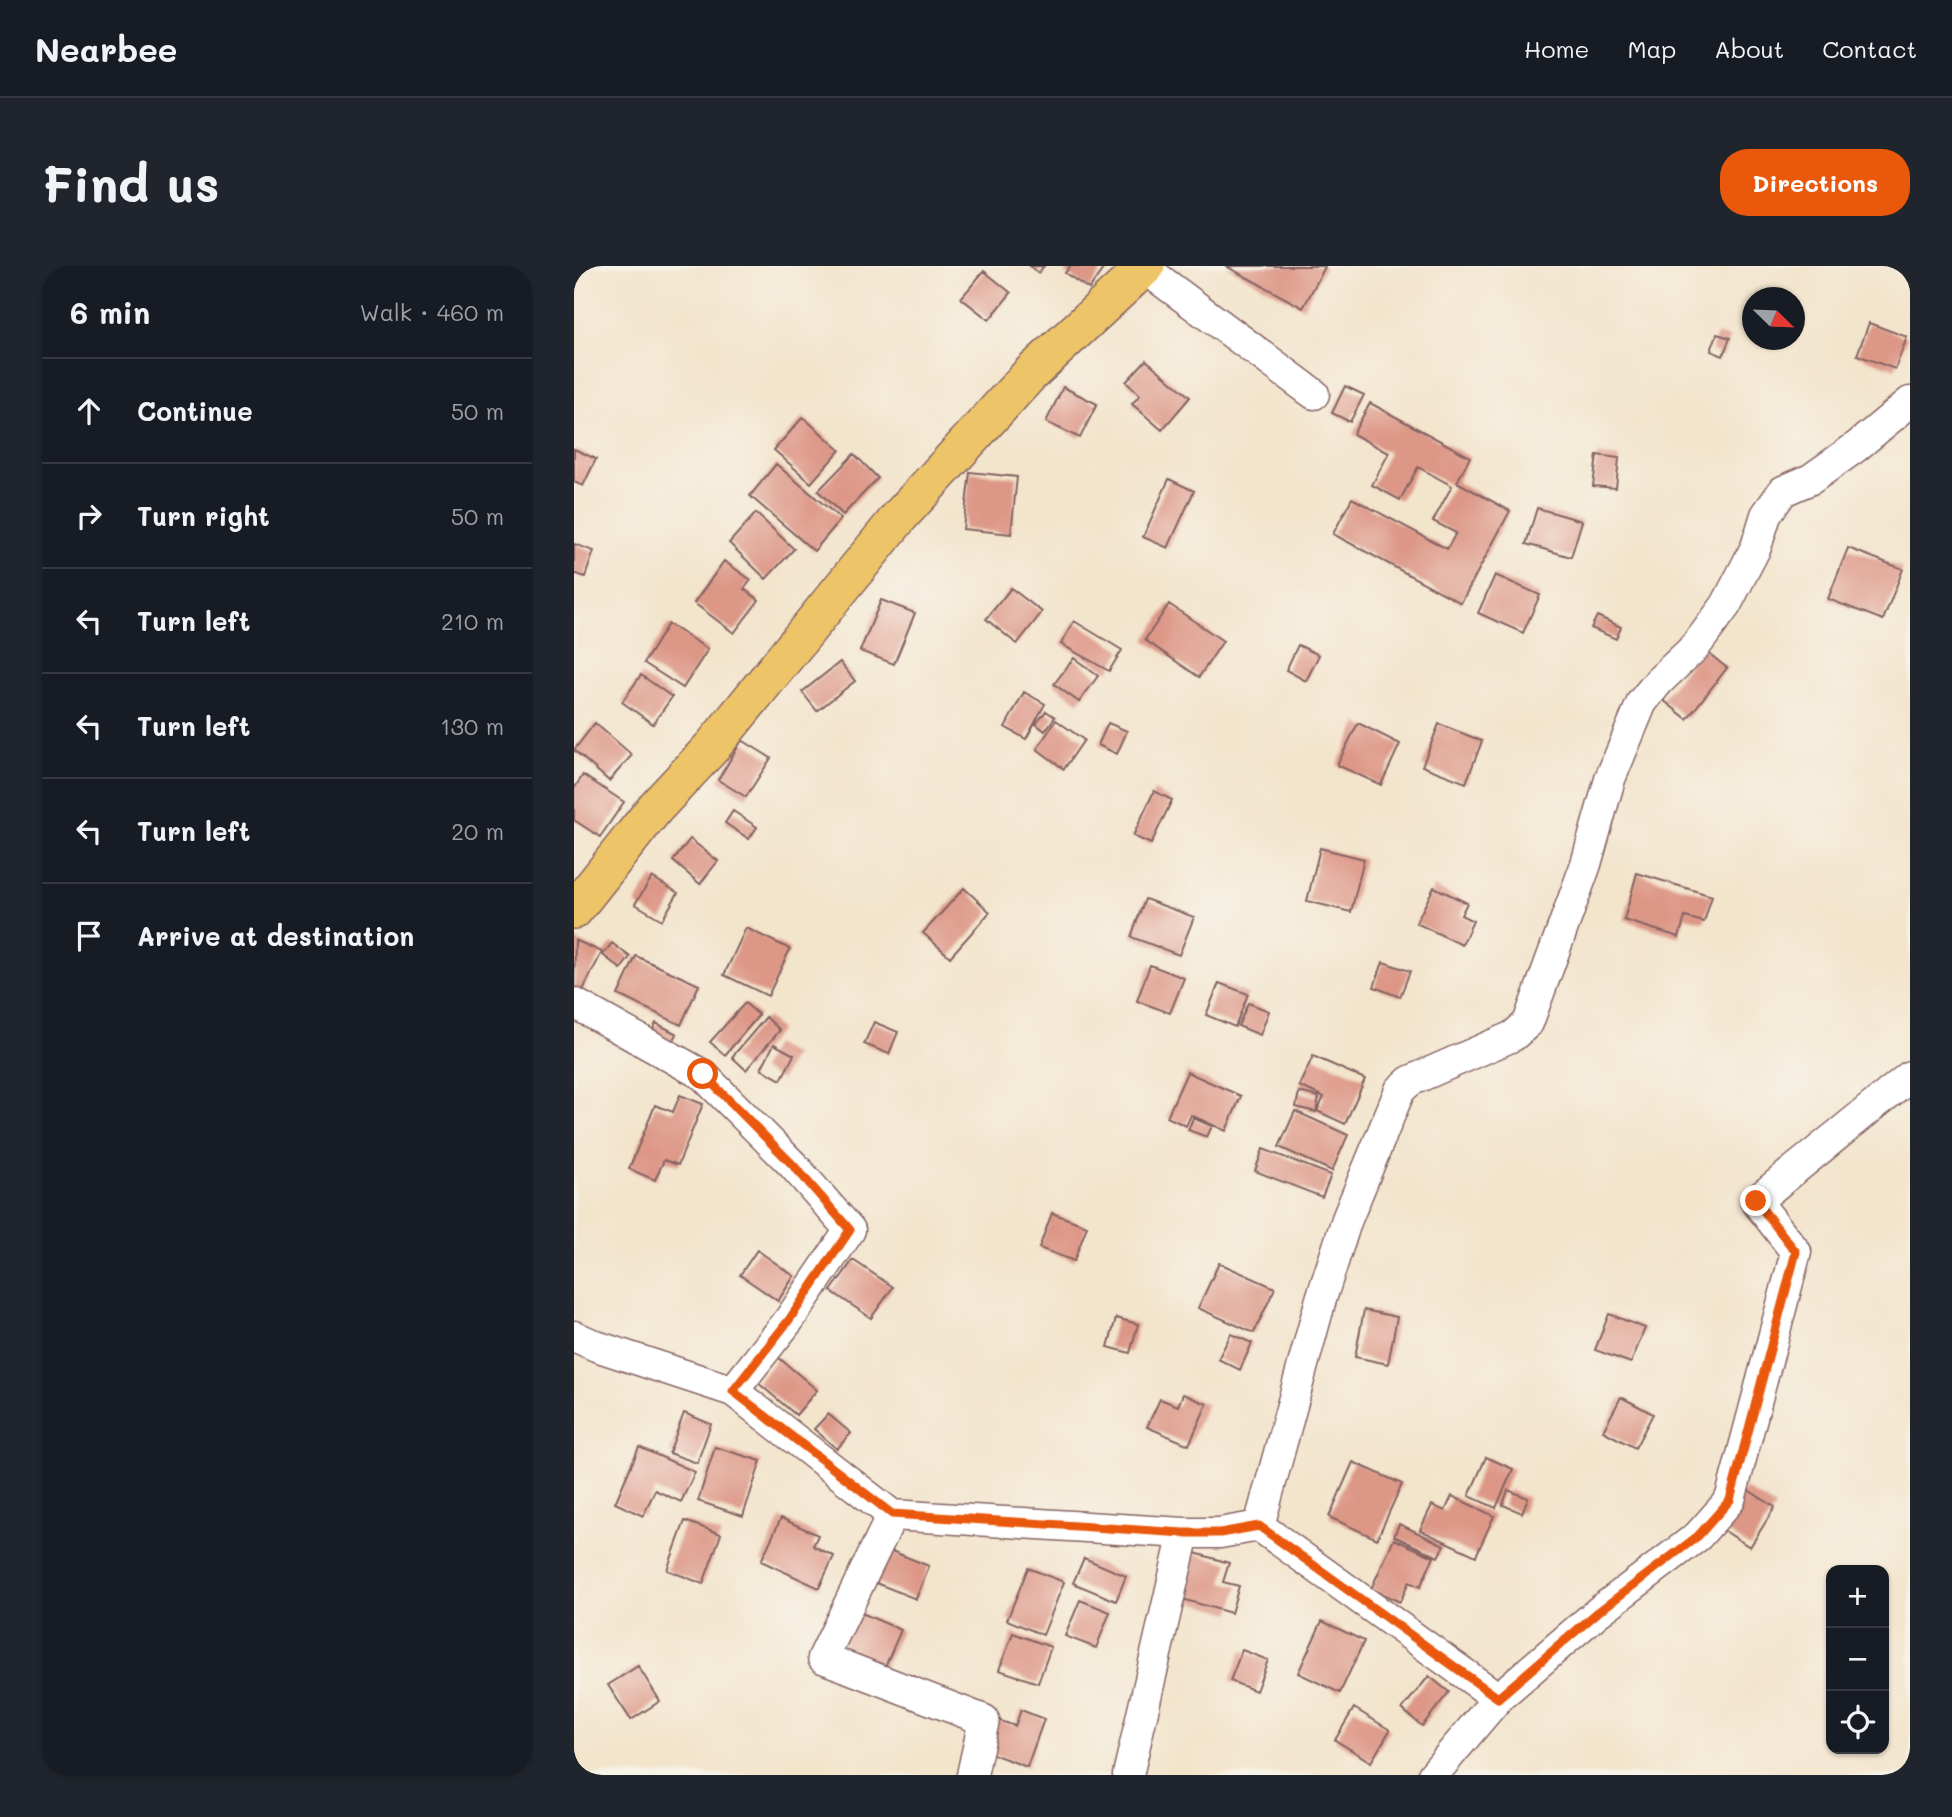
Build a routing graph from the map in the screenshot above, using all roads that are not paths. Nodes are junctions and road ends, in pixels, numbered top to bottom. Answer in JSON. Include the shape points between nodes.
{"nodes":[{"id":1,"x":1145,"y":267,"type":"edge"},
{"id":2,"x":1314,"y":394,"type":"dead end"},
{"id":3,"x":1910,"y":402,"type":"edge"},
{"id":4,"x":574,"y":910,"type":"edge"},
{"id":5,"x":574,"y":1003,"type":"edge"},
{"id":6,"x":1910,"y":1076,"type":"edge"},
{"id":7,"x":574,"y":1336,"type":"edge"},
{"id":8,"x":733,"y":1391,"type":"junction"},
{"id":9,"x":892,"y":1514,"type":"junction"},
{"id":10,"x":1259,"y":1526,"type":"junction"},
{"id":11,"x":1184,"y":1533,"type":"junction"},
{"id":12,"x":1498,"y":1698,"type":"junction"},
{"id":13,"x":972,"y":1775,"type":"edge"},
{"id":14,"x":1128,"y":1775,"type":"edge"},
{"id":15,"x":1433,"y":1775,"type":"edge"}],
"edges":[{"from":1,"to":2,"type":"street"},
{"from":1,"to":4,"type":"main road","via":[[1030,374],[900,516]]},
{"from":3,"to":10,"type":"street","via":[[1811,479],[1783,491],[1766,515],[1756,548],[1726,605],[1695,647],[1642,702],[1610,779],[1586,864],[1528,1023],[1513,1036],[1410,1081],[1400,1090],[1347,1219],[1321,1299]]},
{"from":5,"to":8,"type":"street","via":[[703,1074],[850,1230],[789,1320]]},
{"from":6,"to":12,"type":"street","via":[[1756,1201],[1796,1252],[1730,1500],[1698,1536],[1598,1612]]},
{"from":7,"to":8,"type":"street"},
{"from":8,"to":9,"type":"street"},
{"from":9,"to":11,"type":"street"},
{"from":9,"to":13,"type":"street","via":[[823,1658],[984,1720]]},
{"from":10,"to":11,"type":"street"},
{"from":10,"to":12,"type":"street"},
{"from":11,"to":14,"type":"street"},
{"from":12,"to":15,"type":"street"}]}
